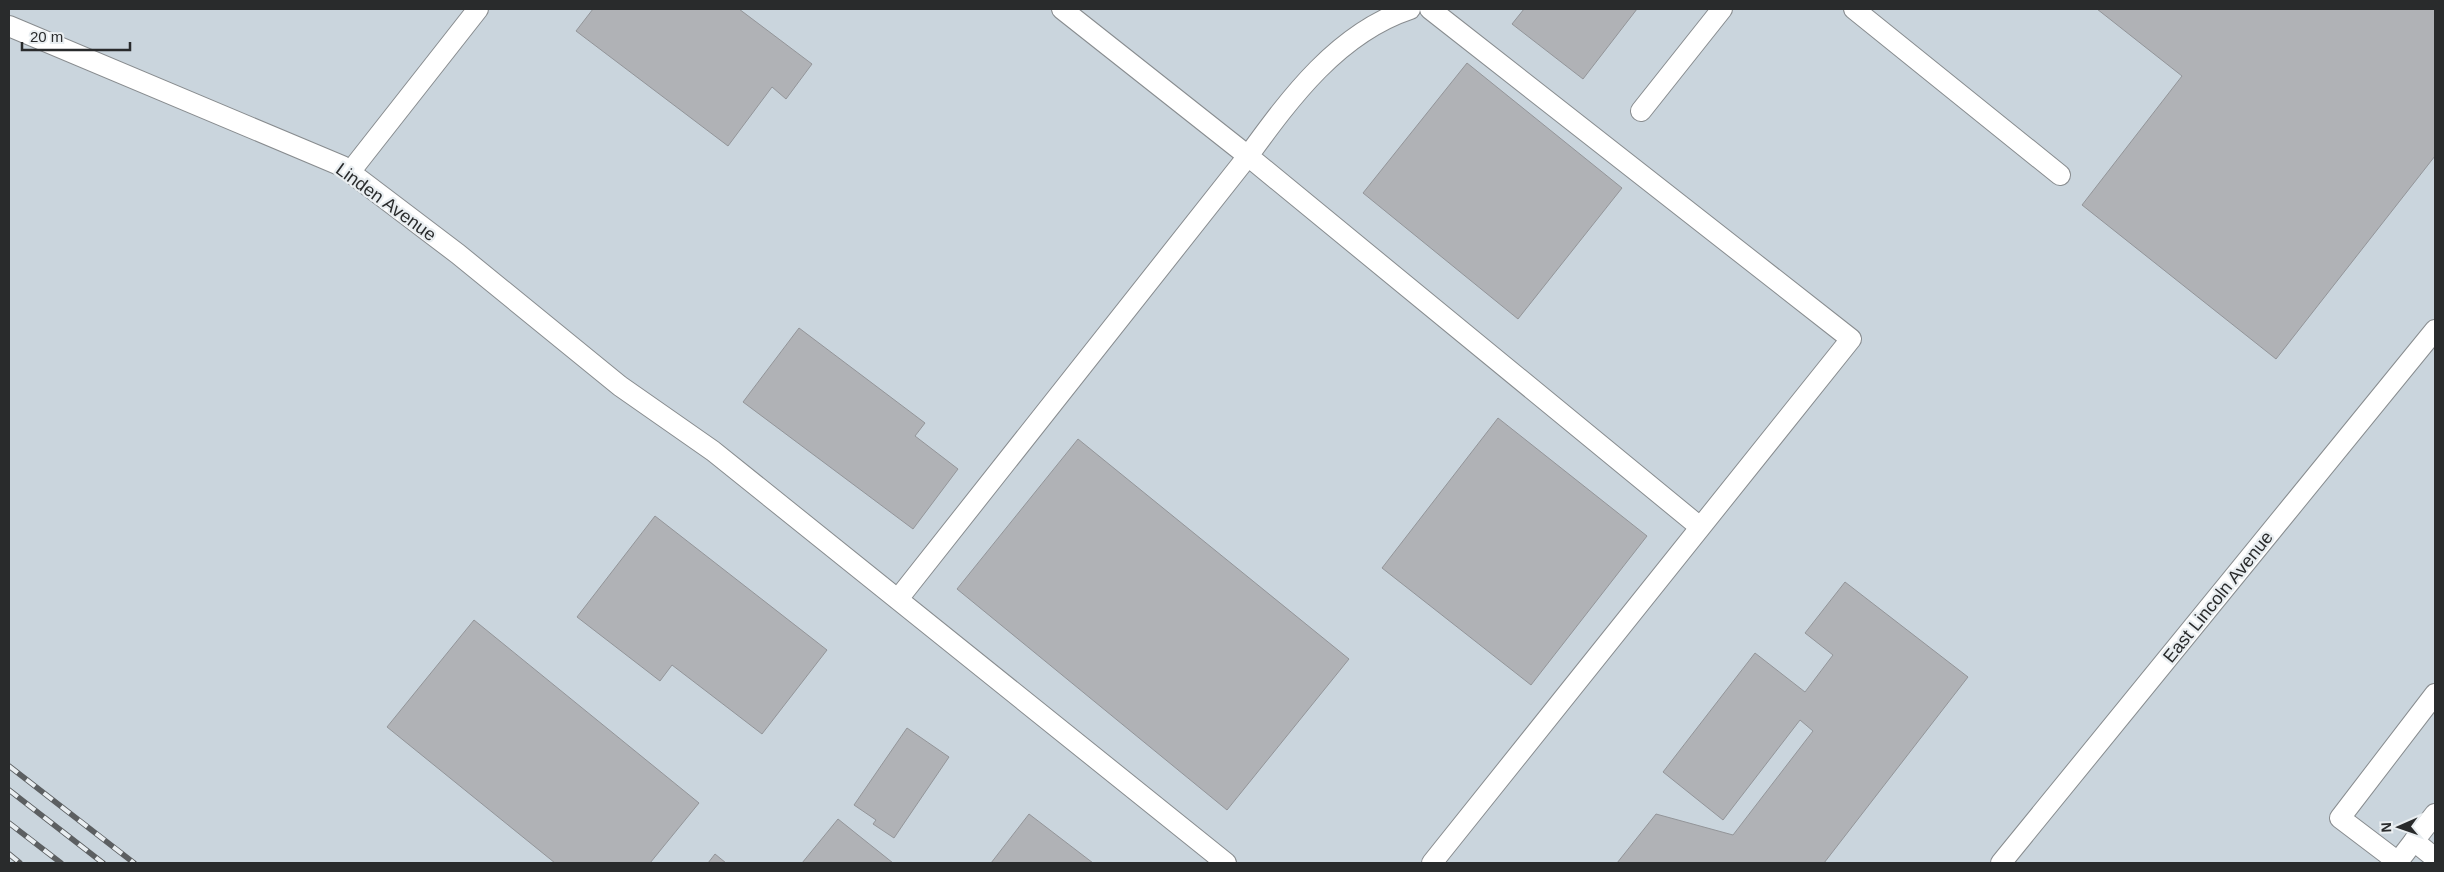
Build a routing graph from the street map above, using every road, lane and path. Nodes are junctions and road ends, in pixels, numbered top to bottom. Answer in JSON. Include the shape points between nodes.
{"nodes":[{"id":1,"x":478,"y":9,"type":"edge"},
{"id":2,"x":1062,"y":9,"type":"edge"},
{"id":3,"x":1410,"y":9,"type":"edge"},
{"id":4,"x":1430,"y":9,"type":"edge"},
{"id":5,"x":1722,"y":9,"type":"edge"},
{"id":6,"x":1854,"y":9,"type":"edge"},
{"id":7,"x":9,"y":26,"type":"edge"},
{"id":8,"x":1641,"y":111,"type":"dead end"},
{"id":9,"x":1248,"y":156,"type":"junction"},
{"id":10,"x":350,"y":172,"type":"junction"},
{"id":11,"x":2060,"y":175,"type":"dead end"},
{"id":12,"x":2435,"y":330,"type":"edge"},
{"id":13,"x":1700,"y":527,"type":"junction"},
{"id":14,"x":898,"y":599,"type":"junction"},
{"id":15,"x":2435,"y":694,"type":"edge"},
{"id":16,"x":2435,"y":814,"type":"edge"},
{"id":17,"x":2414,"y":841,"type":"junction"},
{"id":18,"x":2435,"y":858,"type":"edge"},
{"id":19,"x":1226,"y":863,"type":"edge"},
{"id":20,"x":1432,"y":863,"type":"edge"},
{"id":21,"x":2001,"y":863,"type":"edge"},
{"id":22,"x":2398,"y":863,"type":"edge"}],
"edges":[{"from":1,"to":10,"type":"lane"},
{"from":2,"to":9,"type":"lane"},
{"from":3,"to":9,"type":"lane","via":[[1388,16],[1359,33],[1319,69],[1288,102]]},
{"from":4,"to":13,"type":"lane","via":[[1851,339]]},
{"from":5,"to":8,"type":"lane"},
{"from":6,"to":11,"type":"lane"},
{"from":7,"to":10,"type":"lane","name":"Linden Avenue"},
{"from":9,"to":13,"type":"lane"},
{"from":9,"to":14,"type":"lane"},
{"from":10,"to":14,"type":"lane","name":"Linden Avenue","via":[[458,254],[620,386],[713,451]]},
{"from":12,"to":21,"type":"lane","name":"East Lincoln Avenue"},
{"from":13,"to":20,"type":"lane"},
{"from":14,"to":19,"type":"lane","name":"Linden Avenue"},
{"from":15,"to":22,"type":"lane","via":[[2340,818]]},
{"from":16,"to":17,"type":"lane"},
{"from":17,"to":18,"type":"lane"},
{"from":17,"to":22,"type":"lane"}]}
